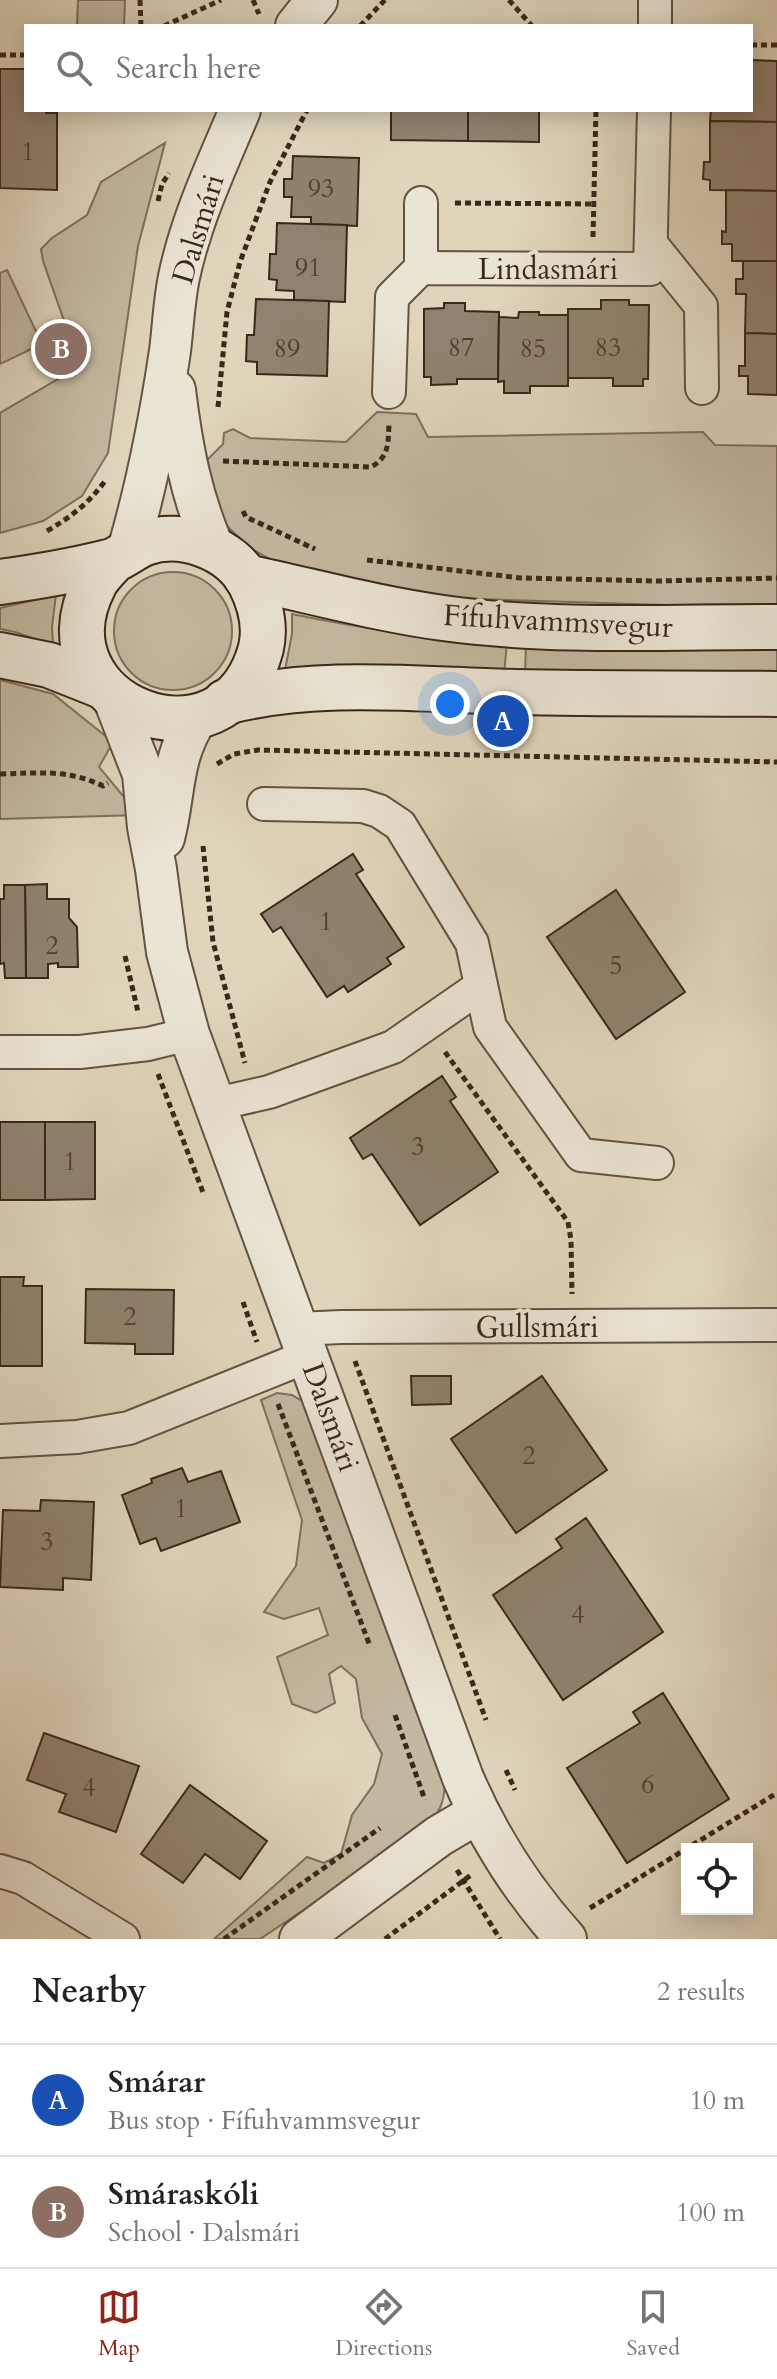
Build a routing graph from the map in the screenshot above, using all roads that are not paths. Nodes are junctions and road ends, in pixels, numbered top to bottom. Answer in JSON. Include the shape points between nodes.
{"nodes":[{"id":1,"x":317,"y":0,"type":"edge"},
{"id":2,"x":655,"y":0,"type":"edge"},
{"id":3,"x":298,"y":24,"type":"edge"},
{"id":4,"x":655,"y":24,"type":"edge"},
{"id":5,"x":239,"y":112,"type":"edge"},
{"id":6,"x":654,"y":112,"type":"edge"},
{"id":7,"x":421,"y":203,"type":"road end"},
{"id":8,"x":651,"y":244,"type":"junction"},
{"id":9,"x":421,"y":268,"type":"junction"},
{"id":10,"x":170,"y":352,"type":"junction"},
{"id":11,"x":702,"y":388,"type":"dead end"},
{"id":12,"x":389,"y":392,"type":"road end"},
{"id":13,"x":214,"y":549,"type":"junction"},
{"id":14,"x":121,"y":556,"type":"junction"},
{"id":15,"x":246,"y":577,"type":"junction"},
{"id":16,"x":0,"y":582,"type":"edge"},
{"id":17,"x":777,"y":627,"type":"edge"},
{"id":18,"x":0,"y":655,"type":"edge"},
{"id":19,"x":108,"y":691,"type":"junction"},
{"id":20,"x":777,"y":694,"type":"edge"},
{"id":21,"x":212,"y":709,"type":"junction"},
{"id":22,"x":264,"y":804,"type":"dead end"},
{"id":23,"x":156,"y":869,"type":"junction"},
{"id":24,"x":481,"y":986,"type":"junction"},
{"id":25,"x":189,"y":1034,"type":"junction"},
{"id":26,"x":0,"y":1052,"type":"edge"},
{"id":27,"x":216,"y":1104,"type":"junction"},
{"id":28,"x":657,"y":1163,"type":"dead end"},
{"id":29,"x":777,"y":1325,"type":"edge"},
{"id":30,"x":303,"y":1342,"type":"junction"},
{"id":31,"x":0,"y":1441,"type":"edge"},
{"id":32,"x":478,"y":1813,"type":"junction"},
{"id":33,"x":0,"y":1871,"type":"edge"},
{"id":34,"x":574,"y":1926,"type":"edge"},
{"id":35,"x":123,"y":1939,"type":"edge"},
{"id":36,"x":300,"y":1939,"type":"edge"}],
"edges":[{"from":1,"to":3,"type":"street"},
{"from":2,"to":4,"type":"street"},
{"from":5,"to":10,"type":"street","name":"Dalsmári","via":[[192,225],[178,280]]},
{"from":6,"to":8,"type":"street","name":"Lindasmári"},
{"from":7,"to":9,"type":"street"},
{"from":8,"to":9,"type":"street","name":"Lindasmári","via":[[650,269]]},
{"from":8,"to":11,"type":"street","name":"Lindasmári","via":[[701,306]]},
{"from":9,"to":12,"type":"street","via":[[392,297]]},
{"from":10,"to":13,"type":"street","name":"Dalsmári","via":[[182,446]]},
{"from":10,"to":14,"type":"street","name":"Dalsmári","via":[[142,502]]},
{"from":13,"to":14,"type":"main road","via":[[171,539],[149,542]]},
{"from":13,"to":15,"type":"main road"},
{"from":14,"to":16,"type":"main road"},
{"from":14,"to":19,"type":"main road","via":[[95,583],[82,635],[88,662]]},
{"from":15,"to":17,"type":"main road","name":"Fífuhvammsvegur","via":[[443,618],[578,627]]},
{"from":15,"to":21,"type":"main road","via":[[257,597],[262,644],[242,686]]},
{"from":18,"to":19,"type":"main road","via":[[49,665]]},
{"from":19,"to":21,"type":"main road","via":[[153,717],[176,719]]},
{"from":19,"to":23,"type":"street","name":"Dalsmári","via":[[143,774]]},
{"from":20,"to":21,"type":"main road","via":[[330,688],[257,694]]},
{"from":21,"to":23,"type":"street","name":"Dalsmári","via":[[187,732]]},
{"from":22,"to":24,"type":"street","via":[[363,806],[391,817],[472,943]]},
{"from":23,"to":25,"type":"street","name":"Dalsmári","via":[[167,952]]},
{"from":24,"to":27,"type":"street","via":[[393,1047],[256,1096]]},
{"from":24,"to":28,"type":"street","via":[[490,1027],[581,1155]]},
{"from":25,"to":26,"type":"street","via":[[80,1052]]},
{"from":25,"to":27,"type":"street","name":"Dalsmári"},
{"from":27,"to":30,"type":"street","name":"Dalsmári"},
{"from":29,"to":30,"type":"street","name":"Gullsmári","via":[[341,1327]]},
{"from":30,"to":31,"type":"street","name":"Gullsmári","via":[[267,1373],[129,1428]]},
{"from":30,"to":32,"type":"street","name":"Dalsmári"},
{"from":32,"to":34,"type":"street","name":"Dalsmári","via":[[542,1912]]},
{"from":32,"to":36,"type":"street"},
{"from":33,"to":35,"type":"street","via":[[23,1878]]}]}
